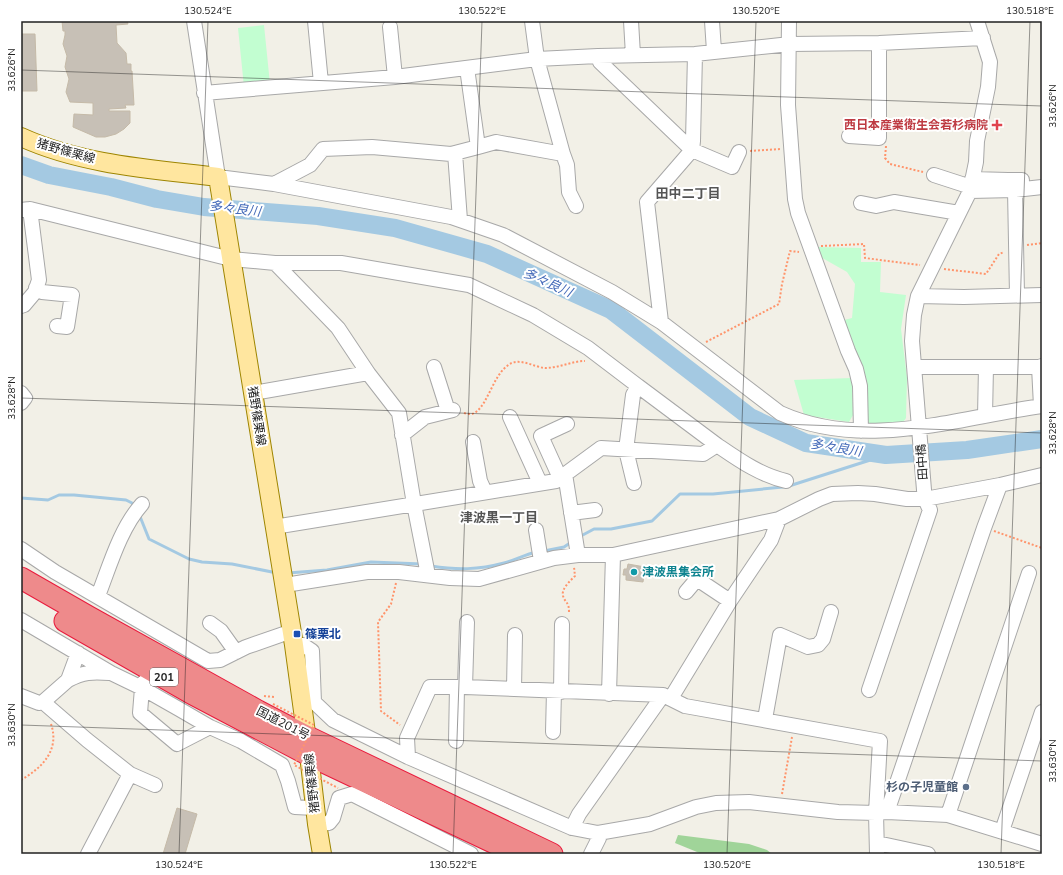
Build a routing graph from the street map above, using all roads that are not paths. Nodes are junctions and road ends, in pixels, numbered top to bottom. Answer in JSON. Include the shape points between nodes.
{"nodes":[{"id":1,"x":194,"y":21,"type":"edge"},
{"id":2,"x":315,"y":21,"type":"edge"},
{"id":3,"x":532,"y":21,"type":"edge"},
{"id":4,"x":631,"y":21,"type":"edge"},
{"id":5,"x":712,"y":21,"type":"edge"},
{"id":6,"x":789,"y":21,"type":"edge"},
{"id":7,"x":977,"y":21,"type":"edge"},
{"id":8,"x":390,"y":27,"type":"dead end"},
{"id":9,"x":983,"y":38,"type":"junction"},
{"id":10,"x":879,"y":43,"type":"junction"},
{"id":11,"x":790,"y":44,"type":"junction"},
{"id":12,"x":714,"y":51,"type":"junction"},
{"id":13,"x":696,"y":54,"type":"junction"},
{"id":14,"x":633,"y":55,"type":"junction"},
{"id":15,"x":598,"y":56,"type":"junction"},
{"id":16,"x":537,"y":59,"type":"junction"},
{"id":17,"x":467,"y":68,"type":"junction"},
{"id":18,"x":395,"y":77,"type":"junction"},
{"id":19,"x":322,"y":83,"type":"junction"},
{"id":20,"x":204,"y":93,"type":"junction"},
{"id":21,"x":849,"y":136,"type":"dead end"},
{"id":22,"x":21,"y":137,"type":"edge"},
{"id":23,"x":478,"y":147,"type":"junction"},
{"id":24,"x":692,"y":150,"type":"junction"},
{"id":25,"x":739,"y":152,"type":"road end"},
{"id":26,"x":455,"y":153,"type":"junction"},
{"id":27,"x":563,"y":154,"type":"junction"},
{"id":28,"x":934,"y":175,"type":"road end"},
{"id":29,"x":1042,"y":178,"type":"edge"},
{"id":30,"x":218,"y":180,"type":"junction"},
{"id":31,"x":274,"y":184,"type":"junction"},
{"id":32,"x":971,"y":186,"type":"junction"},
{"id":33,"x":1042,"y":187,"type":"edge"},
{"id":34,"x":1014,"y":190,"type":"junction"},
{"id":35,"x":860,"y":204,"type":"dead end"},
{"id":36,"x":576,"y":206,"type":"dead end"},
{"id":37,"x":25,"y":210,"type":"edge"},
{"id":38,"x":959,"y":213,"type":"junction"},
{"id":39,"x":460,"y":220,"type":"junction"},
{"id":40,"x":230,"y":257,"type":"junction"},
{"id":41,"x":275,"y":263,"type":"junction"},
{"id":42,"x":36,"y":288,"type":"junction"},
{"id":43,"x":1042,"y":294,"type":"edge"},
{"id":44,"x":1017,"y":295,"type":"junction"},
{"id":45,"x":918,"y":296,"type":"junction"},
{"id":46,"x":21,"y":306,"type":"edge"},
{"id":47,"x":661,"y":322,"type":"junction"},
{"id":48,"x":57,"y":326,"type":"dead end"},
{"id":49,"x":986,"y":366,"type":"junction"},
{"id":50,"x":1041,"y":366,"type":"edge"},
{"id":51,"x":434,"y":367,"type":"dead end"},
{"id":52,"x":914,"y":367,"type":"junction"},
{"id":53,"x":368,"y":373,"type":"junction"},
{"id":54,"x":638,"y":386,"type":"junction"},
{"id":55,"x":21,"y":393,"type":"edge"},
{"id":56,"x":253,"y":393,"type":"junction"},
{"id":57,"x":21,"y":403,"type":"edge"},
{"id":58,"x":1041,"y":406,"type":"edge"},
{"id":59,"x":985,"y":416,"type":"junction"},
{"id":60,"x":510,"y":417,"type":"dead end"},
{"id":61,"x":567,"y":424,"type":"dead end"},
{"id":62,"x":919,"y":430,"type":"junction"},
{"id":63,"x":860,"y":431,"type":"junction"},
{"id":64,"x":402,"y":435,"type":"junction"},
{"id":65,"x":473,"y":442,"type":"dead end"},
{"id":66,"x":717,"y":445,"type":"junction"},
{"id":67,"x":626,"y":450,"type":"junction"},
{"id":68,"x":562,"y":476,"type":"junction"},
{"id":69,"x":1042,"y":476,"type":"edge"},
{"id":70,"x":786,"y":481,"type":"dead end"},
{"id":71,"x":540,"y":483,"type":"junction"},
{"id":72,"x":634,"y":483,"type":"dead end"},
{"id":73,"x":1000,"y":485,"type":"junction"},
{"id":74,"x":485,"y":492,"type":"junction"},
{"id":75,"x":925,"y":495,"type":"junction"},
{"id":76,"x":142,"y":504,"type":"dead end"},
{"id":77,"x":414,"y":504,"type":"junction"},
{"id":78,"x":595,"y":510,"type":"dead end"},
{"id":79,"x":572,"y":514,"type":"junction"},
{"id":80,"x":779,"y":519,"type":"junction"},
{"id":81,"x":274,"y":526,"type":"junction"},
{"id":82,"x":536,"y":530,"type":"dead end"},
{"id":83,"x":21,"y":549,"type":"edge"},
{"id":84,"x":613,"y":555,"type":"junction"},
{"id":85,"x":576,"y":556,"type":"junction"},
{"id":86,"x":541,"y":561,"type":"junction"},
{"id":87,"x":1028,"y":573,"type":"dead end"},
{"id":88,"x":428,"y":575,"type":"junction"},
{"id":89,"x":21,"y":578,"type":"edge"},
{"id":90,"x":285,"y":584,"type":"junction"},
{"id":91,"x":686,"y":592,"type":"dead end"},
{"id":92,"x":21,"y":595,"type":"edge"},
{"id":93,"x":98,"y":596,"type":"junction"},
{"id":94,"x":730,"y":601,"type":"junction"},
{"id":95,"x":832,"y":612,"type":"dead end"},
{"id":96,"x":21,"y":620,"type":"edge"},
{"id":97,"x":468,"y":622,"type":"dead end"},
{"id":98,"x":210,"y":623,"type":"dead end"},
{"id":99,"x":562,"y":624,"type":"dead end"},
{"id":100,"x":164,"y":634,"type":"junction"},
{"id":101,"x":515,"y":636,"type":"dead end"},
{"id":102,"x":293,"y":638,"type":"junction"},
{"id":103,"x":236,"y":652,"type":"junction"},
{"id":104,"x":78,"y":653,"type":"junction"},
{"id":105,"x":151,"y":661,"type":"junction"},
{"id":106,"x":111,"y":673,"type":"junction"},
{"id":107,"x":68,"y":680,"type":"junction"},
{"id":108,"x":461,"y":687,"type":"junction"},
{"id":109,"x":142,"y":688,"type":"junction"},
{"id":110,"x":514,"y":689,"type":"junction"},
{"id":111,"x":869,"y":690,"type":"dead end"},
{"id":112,"x":557,"y":692,"type":"junction"},
{"id":113,"x":609,"y":694,"type":"junction"},
{"id":114,"x":21,"y":696,"type":"edge"},
{"id":115,"x":667,"y":697,"type":"junction"},
{"id":116,"x":41,"y":703,"type":"junction"},
{"id":117,"x":1042,"y":712,"type":"edge"},
{"id":118,"x":765,"y":719,"type":"junction"},
{"id":119,"x":210,"y":727,"type":"junction"},
{"id":120,"x":553,"y":732,"type":"dead end"},
{"id":121,"x":456,"y":741,"type":"dead end"},
{"id":122,"x":308,"y":745,"type":"junction"},
{"id":123,"x":408,"y":757,"type":"junction"},
{"id":124,"x":130,"y":774,"type":"junction"},
{"id":125,"x":156,"y":785,"type":"dead end"},
{"id":126,"x":882,"y":812,"type":"junction"},
{"id":127,"x":948,"y":815,"type":"junction"},
{"id":128,"x":316,"y":816,"type":"junction"},
{"id":129,"x":572,"y":828,"type":"junction"},
{"id":130,"x":1002,"y":831,"type":"junction"},
{"id":131,"x":598,"y":833,"type":"junction"},
{"id":132,"x":1042,"y":844,"type":"edge"},
{"id":133,"x":877,"y":849,"type":"edge"},
{"id":134,"x":88,"y":854,"type":"edge"},
{"id":135,"x":322,"y":854,"type":"edge"},
{"id":136,"x":471,"y":854,"type":"edge"},
{"id":137,"x":518,"y":854,"type":"edge"},
{"id":138,"x":552,"y":854,"type":"edge"},
{"id":139,"x":592,"y":854,"type":"edge"},
{"id":140,"x":928,"y":854,"type":"edge"}],
"edges":[{"from":1,"to":20,"type":"street"},
{"from":2,"to":19,"type":"street"},
{"from":3,"to":16,"type":"street"},
{"from":4,"to":14,"type":"street"},
{"from":5,"to":12,"type":"street"},
{"from":6,"to":11,"type":"street"},
{"from":7,"to":9,"type":"street","name":"田中橋"},
{"from":8,"to":18,"type":"street"},
{"from":9,"to":10,"type":"street"},
{"from":9,"to":32,"type":"street","name":"田中橋","via":[[990,62],[988,87]]},
{"from":10,"to":11,"type":"street"},
{"from":10,"to":21,"type":"street","via":[[879,138]]},
{"from":11,"to":12,"type":"street"},
{"from":11,"to":63,"type":"street","via":[[788,105],[795,199],[857,374],[860,386]]},
{"from":12,"to":13,"type":"street"},
{"from":13,"to":14,"type":"street"},
{"from":13,"to":24,"type":"street"},
{"from":14,"to":15,"type":"street"},
{"from":15,"to":16,"type":"street"},
{"from":15,"to":24,"type":"street","via":[[600,62]]},
{"from":16,"to":17,"type":"street"},
{"from":16,"to":27,"type":"street"},
{"from":17,"to":18,"type":"street"},
{"from":17,"to":23,"type":"street"},
{"from":18,"to":19,"type":"street"},
{"from":19,"to":20,"type":"street"},
{"from":20,"to":30,"type":"street"},
{"from":22,"to":30,"type":"main road","name":"猪野篠栗線","via":[[87,159]]},
{"from":23,"to":26,"type":"street"},
{"from":23,"to":27,"type":"street","via":[[496,142]]},
{"from":24,"to":25,"type":"street","via":[[732,167]]},
{"from":24,"to":47,"type":"street","via":[[647,202]]},
{"from":26,"to":31,"type":"street","via":[[372,147],[323,149],[310,165]]},
{"from":26,"to":39,"type":"street"},
{"from":27,"to":36,"type":"street","via":[[567,165],[569,192]]},
{"from":28,"to":32,"type":"street"},
{"from":29,"to":32,"type":"street"},
{"from":30,"to":31,"type":"street"},
{"from":30,"to":40,"type":"main road","name":"猪野篠栗線"},
{"from":31,"to":39,"type":"street"},
{"from":32,"to":34,"type":"street"},
{"from":32,"to":38,"type":"street","name":"田中橋"},
{"from":33,"to":34,"type":"street"},
{"from":34,"to":44,"type":"street"},
{"from":35,"to":38,"type":"street","via":[[876,206],[894,202]]},
{"from":37,"to":40,"type":"street"},
{"from":37,"to":42,"type":"street","via":[[39,280]]},
{"from":38,"to":45,"type":"street","name":"田中橋"},
{"from":39,"to":47,"type":"street","via":[[503,235],[547,257]]},
{"from":40,"to":41,"type":"street"},
{"from":40,"to":56,"type":"main road","name":"猪野篠栗線"},
{"from":41,"to":53,"type":"street","via":[[338,328]]},
{"from":41,"to":54,"type":"street","via":[[342,263],[468,285],[533,315],[588,348]]},
{"from":42,"to":46,"type":"street"},
{"from":42,"to":48,"type":"street","via":[[42,292],[72,295],[67,327]]},
{"from":43,"to":44,"type":"street"},
{"from":44,"to":45,"type":"street"},
{"from":45,"to":52,"type":"street","name":"田中橋","via":[[912,341]]},
{"from":47,"to":63,"type":"street","via":[[780,413],[816,426]]},
{"from":49,"to":50,"type":"street"},
{"from":49,"to":52,"type":"street"},
{"from":49,"to":59,"type":"street"},
{"from":50,"to":58,"type":"street"},
{"from":51,"to":64,"type":"street","via":[[451,410],[425,417]]},
{"from":52,"to":62,"type":"street","name":"田中橋"},
{"from":53,"to":56,"type":"street"},
{"from":53,"to":64,"type":"street","via":[[399,413]]},
{"from":54,"to":66,"type":"street"},
{"from":54,"to":67,"type":"street","via":[[633,396]]},
{"from":55,"to":57,"type":"street","via":[[25,398]]},
{"from":56,"to":81,"type":"main road","name":"猪野篠栗線"},
{"from":58,"to":59,"type":"street"},
{"from":59,"to":62,"type":"street"},
{"from":60,"to":71,"type":"street"},
{"from":61,"to":68,"type":"street","via":[[541,436]]},
{"from":62,"to":63,"type":"street"},
{"from":62,"to":75,"type":"street","name":"田中橋"},
{"from":64,"to":77,"type":"street"},
{"from":65,"to":74,"type":"street","via":[[480,481]]},
{"from":66,"to":67,"type":"street","via":[[703,454]]},
{"from":66,"to":70,"type":"street","via":[[747,466]]},
{"from":67,"to":68,"type":"street","via":[[601,448]]},
{"from":67,"to":72,"type":"street"},
{"from":68,"to":71,"type":"street","via":[[556,481]]},
{"from":68,"to":79,"type":"street"},
{"from":69,"to":73,"type":"street"},
{"from":71,"to":74,"type":"street"},
{"from":73,"to":75,"type":"street"},
{"from":73,"to":126,"type":"street"},
{"from":74,"to":77,"type":"street"},
{"from":75,"to":80,"type":"street","via":[[907,500],[864,493],[832,494]]},
{"from":75,"to":111,"type":"street","name":"田中橋","via":[[930,510]]},
{"from":76,"to":93,"type":"street","via":[[134,513],[118,543]]},
{"from":77,"to":81,"type":"street"},
{"from":77,"to":88,"type":"street"},
{"from":78,"to":79,"type":"street"},
{"from":79,"to":85,"type":"street"},
{"from":80,"to":84,"type":"street"},
{"from":80,"to":94,"type":"street","via":[[771,540]]},
{"from":81,"to":90,"type":"main road","name":"猪野篠栗線"},
{"from":82,"to":86,"type":"street"},
{"from":83,"to":93,"type":"street"},
{"from":84,"to":85,"type":"street"},
{"from":84,"to":113,"type":"street"},
{"from":85,"to":86,"type":"street"},
{"from":86,"to":88,"type":"street","via":[[479,579]]},
{"from":87,"to":127,"type":"street"},
{"from":88,"to":90,"type":"street","via":[[367,572]]},
{"from":89,"to":105,"type":"highway","name":"国道201号","number":"201","via":[[89,618]]},
{"from":90,"to":102,"type":"main road","name":"猪野篠栗線"},
{"from":91,"to":94,"type":"street","via":[[697,579]]},
{"from":92,"to":105,"type":"highway","name":"国道201号","number":"201"},
{"from":93,"to":100,"type":"street"},
{"from":94,"to":115,"type":"street"},
{"from":95,"to":118,"type":"street","via":[[818,645],[808,647],[780,635]]},
{"from":96,"to":104,"type":"street"},
{"from":97,"to":108,"type":"street"},
{"from":98,"to":103,"type":"street","via":[[221,631]]},
{"from":99,"to":112,"type":"street"},
{"from":100,"to":103,"type":"street","via":[[208,661],[220,660]]},
{"from":100,"to":105,"type":"street"},
{"from":101,"to":110,"type":"street"},
{"from":102,"to":103,"type":"street","via":[[246,647]]},
{"from":102,"to":122,"type":"main road","name":"猪野篠栗線"},
{"from":102,"to":123,"type":"street","via":[[312,651],[314,702],[333,720]]},
{"from":104,"to":106,"type":"street"},
{"from":104,"to":107,"type":"street"},
{"from":105,"to":109,"type":"street"},
{"from":105,"to":122,"type":"highway","name":"国道201号","number":"201","via":[[191,693]]},
{"from":106,"to":107,"type":"street","via":[[79,674]]},
{"from":106,"to":109,"type":"street"},
{"from":107,"to":116,"type":"street"},
{"from":108,"to":110,"type":"street"},
{"from":108,"to":121,"type":"street"},
{"from":108,"to":123,"type":"street","via":[[430,687],[407,738]]},
{"from":109,"to":119,"type":"street"},
{"from":109,"to":119,"type":"street","via":[[140,713],[177,744]]},
{"from":110,"to":112,"type":"street"},
{"from":112,"to":113,"type":"street"},
{"from":112,"to":120,"type":"street"},
{"from":113,"to":115,"type":"street"},
{"from":114,"to":116,"type":"street"},
{"from":115,"to":118,"type":"street","via":[[685,706]]},
{"from":115,"to":129,"type":"street","via":[[579,814]]},
{"from":116,"to":124,"type":"street"},
{"from":117,"to":130,"type":"street"},
{"from":118,"to":126,"type":"street","via":[[880,741]]},
{"from":119,"to":128,"type":"street","via":[[282,764],[295,807]]},
{"from":122,"to":128,"type":"main road","name":"猪野篠栗線"},
{"from":122,"to":137,"type":"highway","name":"国道201号","number":"201"},
{"from":122,"to":138,"type":"highway","name":"国道201号","number":"201"},
{"from":123,"to":129,"type":"street"},
{"from":124,"to":125,"type":"street"},
{"from":124,"to":134,"type":"street"},
{"from":126,"to":127,"type":"street"},
{"from":126,"to":131,"type":"street","via":[[838,812],[748,802],[716,803],[696,807],[650,824]]},
{"from":126,"to":133,"type":"street"},
{"from":127,"to":130,"type":"street"},
{"from":128,"to":135,"type":"main road","name":"猪野篠栗線"},
{"from":128,"to":136,"type":"street","via":[[329,823],[339,798],[352,794]]},
{"from":129,"to":131,"type":"street"},
{"from":130,"to":132,"type":"street"},
{"from":131,"to":139,"type":"street","via":[[599,838]]},
{"from":133,"to":140,"type":"street"}]}
